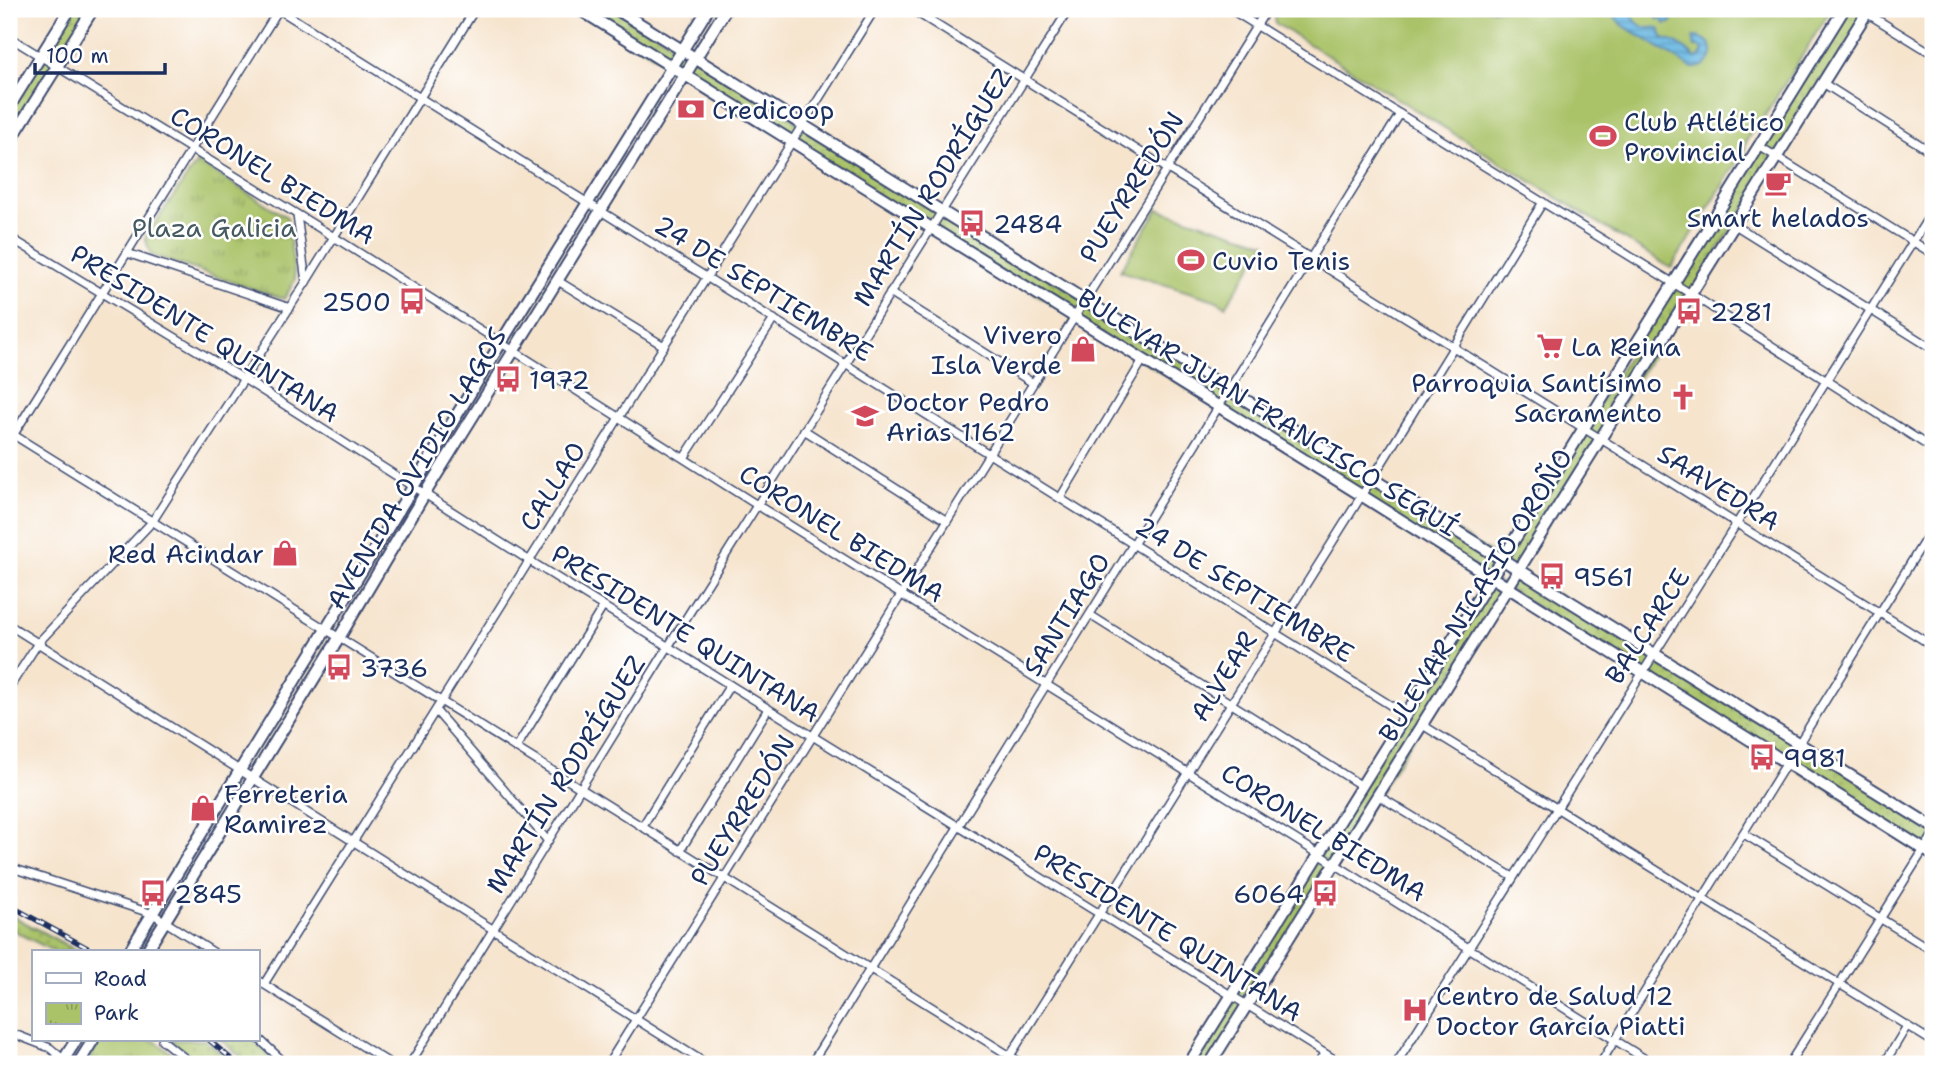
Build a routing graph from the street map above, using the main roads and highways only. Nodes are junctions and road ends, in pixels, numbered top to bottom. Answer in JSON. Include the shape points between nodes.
{"nodes":[{"id":1,"x":70,"y":9,"type":"edge"},
{"id":2,"x":93,"y":9,"type":"edge"},
{"id":3,"x":579,"y":9,"type":"edge"},
{"id":4,"x":616,"y":9,"type":"edge"},
{"id":5,"x":708,"y":9,"type":"edge"},
{"id":6,"x":726,"y":9,"type":"edge"},
{"id":7,"x":1844,"y":9,"type":"edge"},
{"id":8,"x":1865,"y":10,"type":"edge"},
{"id":9,"x":682,"y":50,"type":"junction"},
{"id":10,"x":695,"y":58,"type":"junction"},
{"id":11,"x":672,"y":67,"type":"junction"},
{"id":12,"x":685,"y":75,"type":"junction"},
{"id":13,"x":9,"y":107,"type":"edge"},
{"id":14,"x":9,"y":143,"type":"edge"},
{"id":15,"x":1502,"y":560,"type":"junction"},
{"id":16,"x":1518,"y":570,"type":"junction"},
{"id":17,"x":1492,"y":578,"type":"junction"},
{"id":18,"x":1507,"y":587,"type":"junction"},
{"id":19,"x":1933,"y":827,"type":"edge"},
{"id":20,"x":1929,"y":852,"type":"edge"},
{"id":21,"x":130,"y":950,"type":"edge"},
{"id":22,"x":148,"y":950,"type":"edge"},
{"id":23,"x":75,"y":1042,"type":"edge"},
{"id":24,"x":92,"y":1042,"type":"edge"},
{"id":25,"x":63,"y":1062,"type":"edge"},
{"id":26,"x":78,"y":1064,"type":"edge"},
{"id":27,"x":1189,"y":1064,"type":"edge"},
{"id":28,"x":1210,"y":1064,"type":"edge"}],
"edges":[{"from":1,"to":13,"type":"main road"},
{"from":2,"to":14,"type":"main road"},
{"from":3,"to":11,"type":"main road","name":"BULEVAR JUAN FRANCISCO SEGUÍ"},
{"from":4,"to":9,"type":"main road","name":"BULEVAR JUAN FRANCISCO SEGUÍ"},
{"from":5,"to":9,"type":"main road","name":"AVENIDA OVIDIO LAGOS"},
{"from":6,"to":10,"type":"main road","name":"AVENIDA OVIDIO LAGOS"},
{"from":7,"to":15,"type":"main road","name":"BULEVAR NICASIO OROÑO"},
{"from":8,"to":16,"type":"main road","name":"BULEVAR NICASIO OROÑO"},
{"from":9,"to":10,"type":"main road","name":"BULEVAR JUAN FRANCISCO SEGUÍ"},
{"from":9,"to":11,"type":"main road","name":"AVENIDA OVIDIO LAGOS"},
{"from":10,"to":12,"type":"main road","name":"AVENIDA OVIDIO LAGOS"},
{"from":10,"to":15,"type":"main road","name":"BULEVAR JUAN FRANCISCO SEGUÍ"},
{"from":11,"to":12,"type":"main road","name":"BULEVAR JUAN FRANCISCO SEGUÍ"},
{"from":11,"to":21,"type":"main road","name":"AVENIDA OVIDIO LAGOS"},
{"from":12,"to":17,"type":"main road","name":"BULEVAR JUAN FRANCISCO SEGUÍ"},
{"from":12,"to":22,"type":"main road","name":"AVENIDA OVIDIO LAGOS"},
{"from":15,"to":16,"type":"main road","name":"BULEVAR JUAN FRANCISCO SEGUÍ"},
{"from":15,"to":17,"type":"main road","name":"BULEVAR NICASIO OROÑO"},
{"from":16,"to":18,"type":"main road","name":"BULEVAR NICASIO OROÑO"},
{"from":16,"to":19,"type":"main road","name":"BULEVAR JUAN FRANCISCO SEGUÍ"},
{"from":17,"to":18,"type":"main road","name":"BULEVAR JUAN FRANCISCO SEGUÍ"},
{"from":17,"to":27,"type":"main road","name":"BULEVAR NICASIO OROÑO"},
{"from":18,"to":20,"type":"main road","name":"BULEVAR JUAN FRANCISCO SEGUÍ"},
{"from":18,"to":28,"type":"main road","name":"BULEVAR NICASIO OROÑO"},
{"from":23,"to":25,"type":"main road"},
{"from":24,"to":26,"type":"main road"}]}
